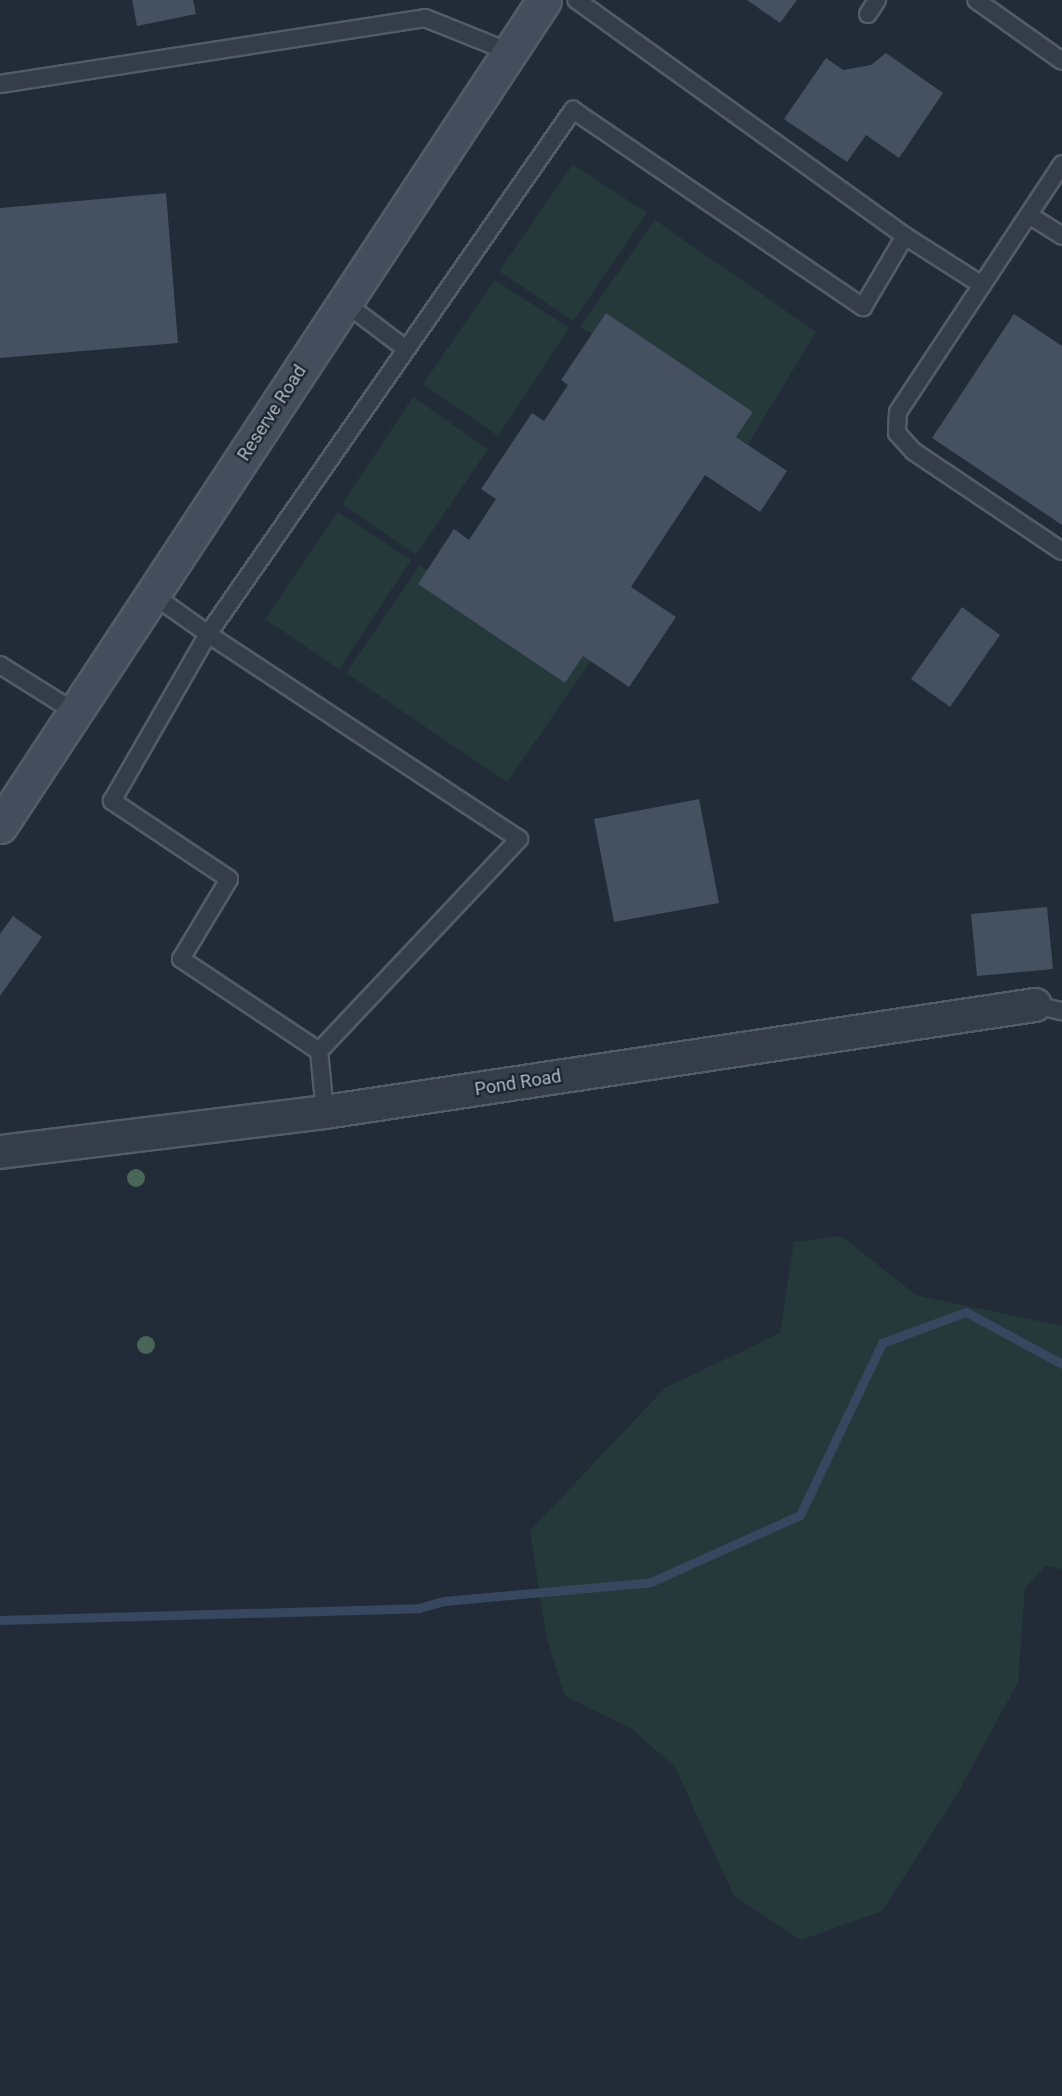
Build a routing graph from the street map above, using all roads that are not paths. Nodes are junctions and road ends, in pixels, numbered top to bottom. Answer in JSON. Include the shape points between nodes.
{"nodes":[{"id":1,"x":544,"y":0,"type":"edge"},
{"id":2,"x":576,"y":0,"type":"edge"},
{"id":3,"x":976,"y":0,"type":"edge"},
{"id":4,"x":510,"y":52,"type":"junction"},
{"id":5,"x":1062,"y":61,"type":"edge"},
{"id":6,"x":0,"y":84,"type":"edge"},
{"id":7,"x":1062,"y":164,"type":"edge"},
{"id":8,"x":1029,"y":214,"type":"junction"},
{"id":9,"x":905,"y":236,"type":"junction"},
{"id":10,"x":1062,"y":236,"type":"edge"},
{"id":11,"x":982,"y":285,"type":"junction"},
{"id":12,"x":345,"y":303,"type":"junction"},
{"id":13,"x":406,"y":349,"type":"junction"},
{"id":14,"x":1062,"y":551,"type":"edge"},
{"id":15,"x":153,"y":595,"type":"junction"},
{"id":16,"x":208,"y":634,"type":"junction"},
{"id":17,"x":0,"y":665,"type":"edge"},
{"id":18,"x":75,"y":712,"type":"junction"},
{"id":19,"x":0,"y":826,"type":"edge"},
{"id":20,"x":1048,"y":1008,"type":"edge"},
{"id":21,"x":319,"y":1051,"type":"junction"},
{"id":22,"x":325,"y":1112,"type":"junction"},
{"id":23,"x":0,"y":1152,"type":"edge"}],
"edges":[{"from":1,"to":4,"type":"street","name":"Reserve Road"},
{"from":2,"to":9,"type":"lane"},
{"from":3,"to":5,"type":"lane"},
{"from":4,"to":6,"type":"lane","via":[[424,18]]},
{"from":4,"to":12,"type":"street","name":"Reserve Road"},
{"from":7,"to":8,"type":"lane"},
{"from":8,"to":10,"type":"lane"},
{"from":8,"to":11,"type":"lane"},
{"from":9,"to":11,"type":"lane"},
{"from":9,"to":13,"type":"lane","via":[[863,307],[573,110]]},
{"from":11,"to":14,"type":"lane","via":[[898,412],[897,433],[913,451]]},
{"from":12,"to":13,"type":"lane"},
{"from":12,"to":15,"type":"street","name":"Reserve Road"},
{"from":13,"to":16,"type":"lane"},
{"from":15,"to":16,"type":"lane"},
{"from":15,"to":18,"type":"street","name":"Reserve Road"},
{"from":16,"to":21,"type":"lane","via":[[112,801],[230,879],[181,959]]},
{"from":16,"to":21,"type":"lane","via":[[519,839]]},
{"from":17,"to":18,"type":"lane"},
{"from":18,"to":19,"type":"street","name":"Reserve Road"},
{"from":20,"to":22,"type":"street","name":"Pond Road"},
{"from":21,"to":22,"type":"lane"},
{"from":22,"to":23,"type":"street","name":"Pond Road"}]}
